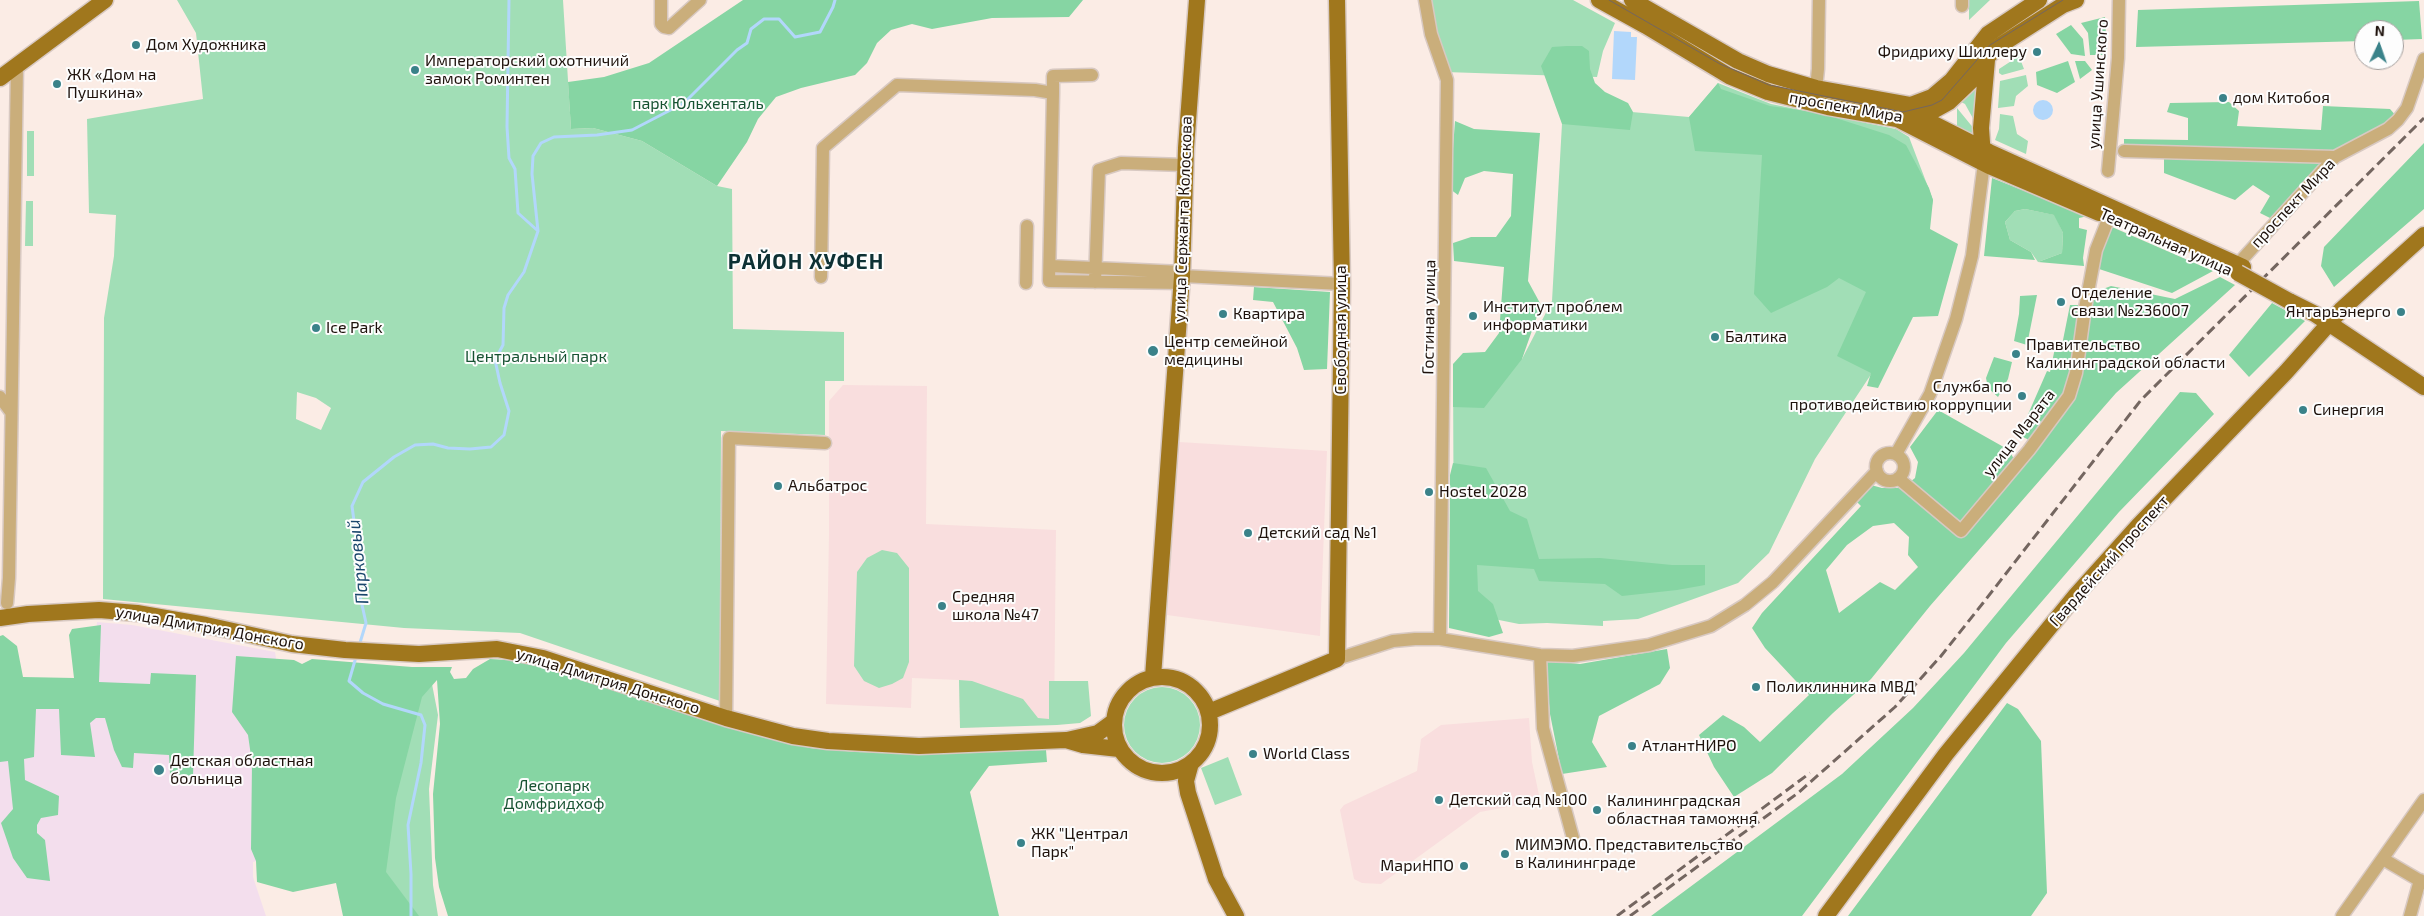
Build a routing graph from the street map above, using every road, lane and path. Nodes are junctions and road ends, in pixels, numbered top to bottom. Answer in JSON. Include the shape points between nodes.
{"nodes":[{"id":1,"x":105,"y":0,"type":"edge"},
{"id":2,"x":661,"y":0,"type":"edge"},
{"id":3,"x":700,"y":0,"type":"edge"},
{"id":4,"x":1197,"y":0,"type":"edge"},
{"id":5,"x":1337,"y":0,"type":"edge"},
{"id":6,"x":1425,"y":0,"type":"edge"},
{"id":7,"x":1599,"y":0,"type":"edge"},
{"id":8,"x":1632,"y":0,"type":"edge"},
{"id":9,"x":1818,"y":0,"type":"edge"},
{"id":10,"x":2040,"y":0,"type":"edge"},
{"id":11,"x":2076,"y":0,"type":"edge"},
{"id":12,"x":2119,"y":4,"type":"edge"},
{"id":13,"x":1987,"y":57,"type":"junction"},
{"id":14,"x":2424,"y":59,"type":"edge"},
{"id":15,"x":17,"y":65,"type":"junction"},
{"id":16,"x":1092,"y":75,"type":"dead end"},
{"id":17,"x":0,"y":78,"type":"edge"},
{"id":18,"x":1952,"y":80,"type":"junction"},
{"id":19,"x":1816,"y":88,"type":"junction"},
{"id":20,"x":1053,"y":93,"type":"junction"},
{"id":21,"x":1949,"y":102,"type":"junction"},
{"id":22,"x":1899,"y":111,"type":"junction"},
{"id":23,"x":1922,"y":117,"type":"junction"},
{"id":24,"x":1954,"y":133,"type":"junction"},
{"id":25,"x":1958,"y":150,"type":"junction"},
{"id":26,"x":2124,"y":150,"type":"dead end"},
{"id":27,"x":1983,"y":156,"type":"junction"},
{"id":28,"x":2335,"y":156,"type":"junction"},
{"id":29,"x":1185,"y":165,"type":"junction"},
{"id":30,"x":2108,"y":171,"type":"dead end"},
{"id":31,"x":2111,"y":212,"type":"junction"},
{"id":32,"x":1027,"y":226,"type":"dead end"},
{"id":33,"x":2424,"y":235,"type":"edge"},
{"id":34,"x":1050,"y":266,"type":"junction"},
{"id":35,"x":1096,"y":268,"type":"junction"},
{"id":36,"x":2240,"y":268,"type":"junction"},
{"id":37,"x":821,"y":277,"type":"dead end"},
{"id":38,"x":1182,"y":277,"type":"junction"},
{"id":39,"x":1096,"y":282,"type":"junction"},
{"id":40,"x":1026,"y":283,"type":"dead end"},
{"id":41,"x":1342,"y":284,"type":"junction"},
{"id":42,"x":2332,"y":321,"type":"junction"},
{"id":43,"x":2424,"y":378,"type":"edge"},
{"id":44,"x":2424,"y":387,"type":"edge"},
{"id":45,"x":0,"y":397,"type":"edge"},
{"id":46,"x":11,"y":412,"type":"junction"},
{"id":47,"x":825,"y":443,"type":"dead end"},
{"id":48,"x":1896,"y":454,"type":"junction"},
{"id":49,"x":1876,"y":471,"type":"junction"},
{"id":50,"x":1898,"y":478,"type":"junction"},
{"id":51,"x":4,"y":608,"type":"edge"},
{"id":52,"x":1440,"y":639,"type":"junction"},
{"id":53,"x":1540,"y":654,"type":"junction"},
{"id":54,"x":1337,"y":659,"type":"junction"},
{"id":55,"x":1154,"y":677,"type":"junction"},
{"id":56,"x":1209,"y":712,"type":"junction"},
{"id":57,"x":726,"y":718,"type":"junction"},
{"id":58,"x":1113,"y":722,"type":"junction"},
{"id":59,"x":1066,"y":740,"type":"junction"},
{"id":60,"x":1119,"y":749,"type":"junction"},
{"id":61,"x":1191,"y":763,"type":"junction"},
{"id":62,"x":1157,"y":773,"type":"junction"},
{"id":63,"x":2424,"y":800,"type":"edge"},
{"id":64,"x":1573,"y":838,"type":"dead end"},
{"id":65,"x":2383,"y":859,"type":"junction"},
{"id":66,"x":2422,"y":882,"type":"edge"},
{"id":67,"x":1222,"y":916,"type":"edge"},
{"id":68,"x":1236,"y":916,"type":"edge"},
{"id":69,"x":1826,"y":916,"type":"edge"},
{"id":70,"x":2342,"y":916,"type":"edge"},
{"id":71,"x":2410,"y":916,"type":"edge"}],
"edges":[{"from":1,"to":15,"type":"main road"},
{"from":2,"to":3,"type":"street","via":[[661,24],[664,28],[669,28]]},
{"from":4,"to":29,"type":"main road","name":"улица Сержанта Колоскова"},
{"from":5,"to":41,"type":"main road","name":"Свободная улица"},
{"from":6,"to":52,"type":"street","name":"Гостиная улица","via":[[1447,80]]},
{"from":7,"to":22,"type":"main road","name":"проспект Мира","via":[[1729,76],[1768,92],[1828,107]]},
{"from":8,"to":19,"type":"main road","name":"проспект Мира","via":[[1738,61]]},
{"from":9,"to":19,"type":"street"},
{"from":10,"to":18,"type":"main road","name":"проспект Мира","via":[[1988,34]]},
{"from":11,"to":13,"type":"main road","name":"проспект Мира","via":[[2027,27]]},
{"from":12,"to":30,"type":"street","name":"улица Ушинского","via":[[2118,58]]},
{"from":13,"to":21,"type":"main road","name":"проспект Мира","via":[[1970,82]]},
{"from":13,"to":27,"type":"main road","via":[[1981,128]]},
{"from":14,"to":28,"type":"street","name":"проспект Мира","via":[[2406,108],[2398,120],[2388,129]]},
{"from":15,"to":17,"type":"main road"},
{"from":15,"to":46,"type":"street"},
{"from":16,"to":20,"type":"street","via":[[1053,76]]},
{"from":18,"to":21,"type":"main road"},
{"from":18,"to":22,"type":"main road","name":"проспект Мира","via":[[1932,97]]},
{"from":19,"to":22,"type":"main road","name":"проспект Мира"},
{"from":20,"to":34,"type":"street"},
{"from":20,"to":37,"type":"street","via":[[896,85],[823,148]]},
{"from":21,"to":23,"type":"main road","name":"проспект Мира"},
{"from":21,"to":24,"type":"main road"},
{"from":22,"to":23,"type":"main road","name":"проспект Мира"},
{"from":22,"to":25,"type":"main road","name":"Театральная улица"},
{"from":23,"to":24,"type":"main road","name":"Театральная улица"},
{"from":24,"to":25,"type":"main road"},
{"from":24,"to":27,"type":"main road","name":"Театральная улица"},
{"from":25,"to":27,"type":"main road","name":"Театральная улица"},
{"from":26,"to":28,"type":"street"},
{"from":27,"to":31,"type":"main road","name":"Театральная улица"},
{"from":27,"to":48,"type":"street","via":[[1972,256],[1956,320],[1930,394]]},
{"from":28,"to":36,"type":"street","name":"проспект Мира"},
{"from":29,"to":35,"type":"street","via":[[1121,164],[1099,170]]},
{"from":29,"to":38,"type":"main road","name":"улица Сержанта Колоскова"},
{"from":31,"to":36,"type":"main road","name":"Театральная улица"},
{"from":31,"to":50,"type":"street","name":"улица Марата","via":[[2096,250],[2076,373],[2069,396],[2028,450],[1961,531]]},
{"from":32,"to":40,"type":"street"},
{"from":33,"to":42,"type":"main road","name":"Гвардейский проспект"},
{"from":34,"to":35,"type":"street"},
{"from":34,"to":39,"type":"street","via":[[1049,281]]},
{"from":35,"to":38,"type":"street"},
{"from":35,"to":39,"type":"street"},
{"from":36,"to":42,"type":"main road","name":"Театральная улица","via":[[2291,297],[2320,308]]},
{"from":38,"to":39,"type":"street"},
{"from":38,"to":41,"type":"street"},
{"from":38,"to":55,"type":"main road","name":"улица Сержанта Колоскова"},
{"from":41,"to":54,"type":"main road","name":"Свободная улица"},
{"from":42,"to":43,"type":"main road","name":"Театральная улица"},
{"from":42,"to":44,"type":"main road","name":"Театральная улица"},
{"from":42,"to":69,"type":"main road","name":"Гвардейский проспект","via":[[2076,595],[1946,754]]},
{"from":45,"to":46,"type":"street"},
{"from":46,"to":51,"type":"street","via":[[9,578]]},
{"from":47,"to":57,"type":"street","via":[[729,438]]},
{"from":48,"to":49,"type":"street","via":[[1889,453],[1879,458]]},
{"from":48,"to":50,"type":"street","via":[[1904,466]]},
{"from":49,"to":50,"type":"street","via":[[1885,480]]},
{"from":49,"to":53,"type":"street","via":[[1773,582],[1745,605],[1711,626],[1649,645],[1573,656]]},
{"from":51,"to":57,"type":"main road","name":"улица Дмитрия Донского","via":[[28,614],[99,610],[137,613],[292,644],[345,650],[427,654],[497,649],[520,652]]},
{"from":52,"to":53,"type":"street"},
{"from":52,"to":54,"type":"street","via":[[1393,641]]},
{"from":53,"to":64,"type":"street","via":[[1543,728]]},
{"from":54,"to":56,"type":"main road"},
{"from":55,"to":56,"type":"main road","via":[[1171,677],[1188,684],[1201,696]]},
{"from":55,"to":58,"type":"main road","via":[[1125,693]]},
{"from":56,"to":61,"type":"main road","via":[[1210,730],[1204,748]]},
{"from":57,"to":59,"type":"main road","name":"улица Дмитрия Донского","via":[[793,736],[845,743],[919,746]]},
{"from":58,"to":59,"type":"main road","name":"улица Дмитрия Донского","via":[[1098,732]]},
{"from":58,"to":60,"type":"main road"},
{"from":59,"to":60,"type":"main road","name":"улица Дмитрия Донского"},
{"from":60,"to":62,"type":"main road","via":[[1142,769]]},
{"from":61,"to":62,"type":"main road","via":[[1176,771]]},
{"from":61,"to":68,"type":"main road","via":[[1186,781],[1190,801],[1216,879]]},
{"from":62,"to":67,"type":"main road","via":[[1175,785],[1206,883]]},
{"from":63,"to":65,"type":"street"},
{"from":65,"to":66,"type":"street"},
{"from":65,"to":70,"type":"street"},
{"from":66,"to":71,"type":"street"}]}
